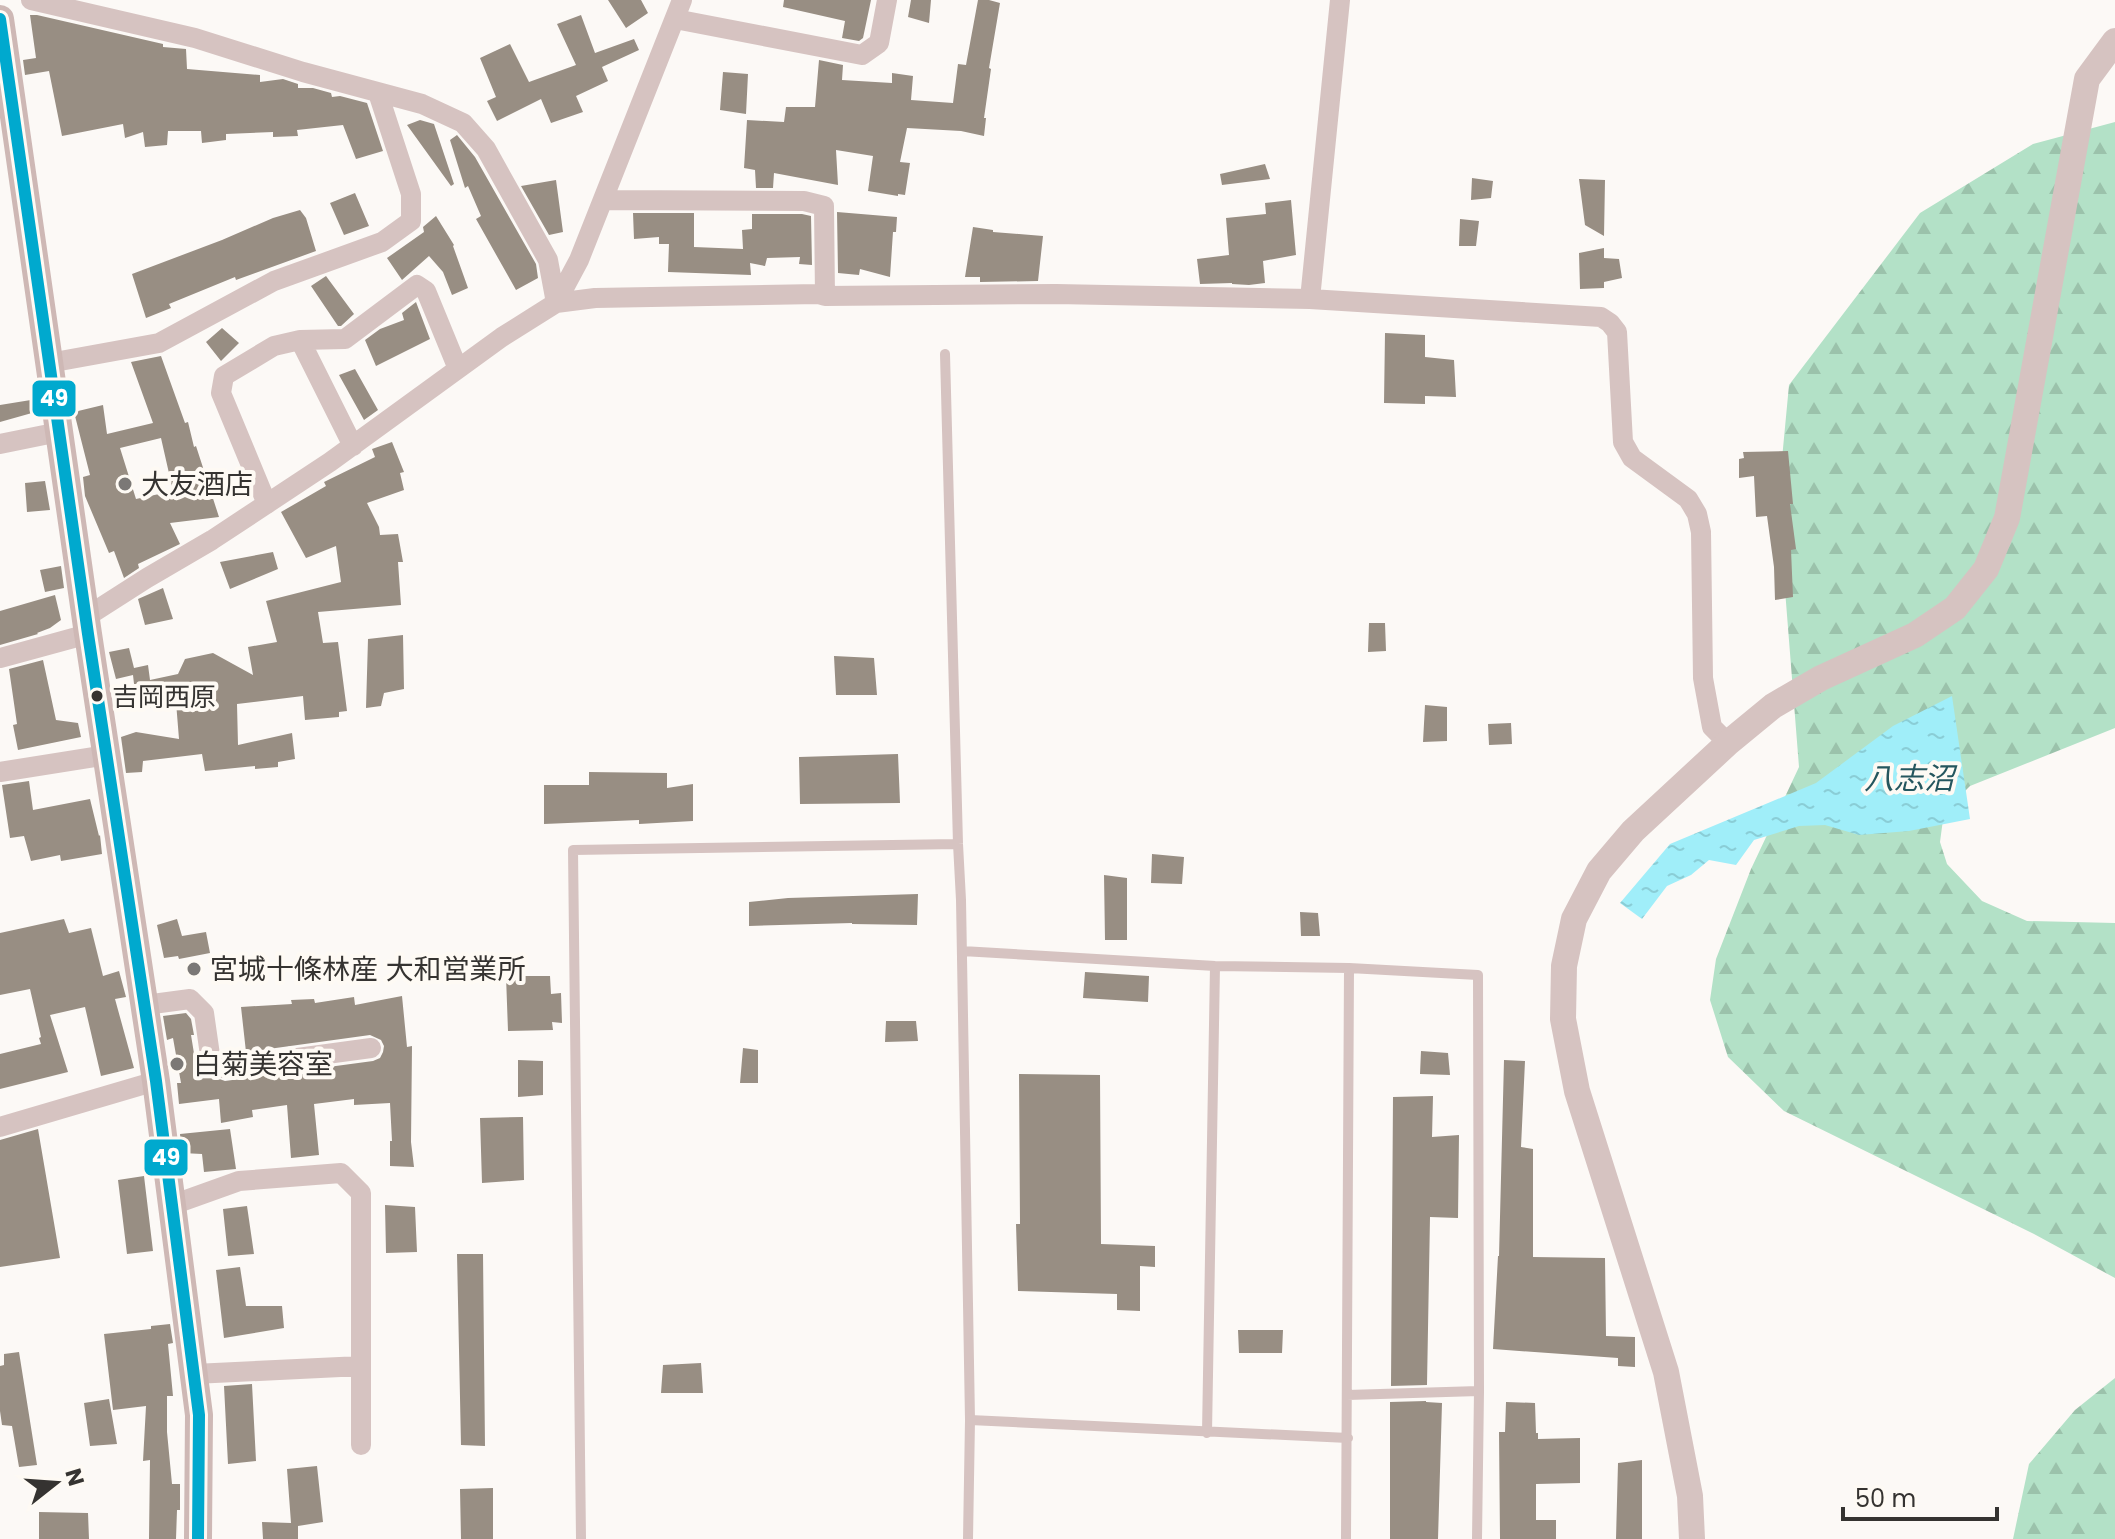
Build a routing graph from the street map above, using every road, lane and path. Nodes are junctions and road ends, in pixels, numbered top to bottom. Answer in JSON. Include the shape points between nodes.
{"nodes":[{"id":1,"x":31,"y":0,"type":"edge"},
{"id":2,"x":887,"y":0,"type":"edge"},
{"id":3,"x":1340,"y":0,"type":"edge"},
{"id":4,"x":679,"y":10,"type":"edge"},
{"id":5,"x":0,"y":19,"type":"edge"},
{"id":6,"x":2115,"y":41,"type":"edge"},
{"id":7,"x":378,"y":93,"type":"junction"},
{"id":8,"x":604,"y":200,"type":"junction"},
{"id":9,"x":825,"y":296,"type":"junction"},
{"id":10,"x":1310,"y":299,"type":"junction"},
{"id":11,"x":556,"y":303,"type":"junction"},
{"id":12,"x":300,"y":340,"type":"junction"},
{"id":13,"x":945,"y":354,"type":"dead end"},
{"id":14,"x":49,"y":363,"type":"junction"},
{"id":15,"x":458,"y":369,"type":"junction"},
{"id":16,"x":59,"y":432,"type":"junction"},
{"id":17,"x":0,"y":444,"type":"edge"},
{"id":18,"x":353,"y":446,"type":"junction"},
{"id":19,"x":267,"y":504,"type":"junction"},
{"id":20,"x":87,"y":626,"type":"junction"},
{"id":21,"x":0,"y":658,"type":"edge"},
{"id":22,"x":1728,"y":743,"type":"junction"},
{"id":23,"x":107,"y":755,"type":"junction"},
{"id":24,"x":0,"y":772,"type":"edge"},
{"id":25,"x":958,"y":844,"type":"junction"},
{"id":26,"x":962,"y":951,"type":"junction"},
{"id":27,"x":1215,"y":966,"type":"junction"},
{"id":28,"x":1349,"y":968,"type":"junction"},
{"id":29,"x":145,"y":1005,"type":"junction"},
{"id":30,"x":371,"y":1048,"type":"dead end"},
{"id":31,"x":156,"y":1081,"type":"junction"},
{"id":32,"x":0,"y":1127,"type":"edge"},
{"id":33,"x":172,"y":1205,"type":"junction"},
{"id":34,"x":361,"y":1366,"type":"junction"},
{"id":35,"x":194,"y":1374,"type":"junction"},
{"id":36,"x":1479,"y":1391,"type":"junction"},
{"id":37,"x":1347,"y":1395,"type":"junction"},
{"id":38,"x":970,"y":1420,"type":"junction"},
{"id":39,"x":1207,"y":1433,"type":"junction"},
{"id":40,"x":1348,"y":1438,"type":"junction"},
{"id":41,"x":361,"y":1445,"type":"dead end"},
{"id":42,"x":198,"y":1539,"type":"edge"},
{"id":43,"x":581,"y":1539,"type":"edge"},
{"id":44,"x":968,"y":1539,"type":"edge"},
{"id":45,"x":1346,"y":1539,"type":"edge"},
{"id":46,"x":1477,"y":1539,"type":"edge"},
{"id":47,"x":1692,"y":1539,"type":"edge"}],
"edges":[{"from":1,"to":7,"type":"street","via":[[195,38]]},
{"from":2,"to":4,"type":"street","via":[[879,43],[862,55]]},
{"from":3,"to":10,"type":"street"},
{"from":4,"to":8,"type":"street"},
{"from":5,"to":14,"type":"main road"},
{"from":6,"to":22,"type":"street","via":[[2087,79],[2007,518],[1986,569],[1955,608],[1915,635],[1821,678],[1773,706]]},
{"from":7,"to":11,"type":"street","via":[[422,104],[463,123],[486,149],[548,260]]},
{"from":7,"to":14,"type":"street","via":[[411,194],[411,221],[382,242],[274,281],[159,343]]},
{"from":8,"to":9,"type":"street","via":[[804,201],[824,206]]},
{"from":8,"to":11,"type":"street"},
{"from":9,"to":10,"type":"street"},
{"from":9,"to":11,"type":"street"},
{"from":10,"to":22,"type":"street","via":[[1601,317],[1610,323],[1619,346],[1623,442],[1632,458],[1688,499],[1697,514],[1703,678],[1712,727]]},
{"from":11,"to":15,"type":"street"},
{"from":12,"to":15,"type":"street","via":[[345,339],[417,285],[426,291]]},
{"from":12,"to":18,"type":"street"},
{"from":12,"to":19,"type":"street","via":[[274,346],[224,376],[221,393]]},
{"from":13,"to":25,"type":"lane"},
{"from":14,"to":16,"type":"main road"},
{"from":15,"to":18,"type":"street"},
{"from":16,"to":17,"type":"street"},
{"from":16,"to":20,"type":"main road"},
{"from":18,"to":19,"type":"street"},
{"from":19,"to":20,"type":"street","via":[[147,578]]},
{"from":20,"to":21,"type":"street"},
{"from":20,"to":23,"type":"main road"},
{"from":22,"to":47,"type":"street","via":[[1633,831],[1599,871],[1574,919],[1564,966],[1563,1019],[1577,1091],[1666,1372],[1690,1496]]},
{"from":23,"to":24,"type":"street"},
{"from":23,"to":29,"type":"main road"},
{"from":25,"to":26,"type":"lane"},
{"from":25,"to":43,"type":"lane","via":[[573,850]]},
{"from":26,"to":27,"type":"lane"},
{"from":26,"to":38,"type":"lane"},
{"from":27,"to":28,"type":"lane"},
{"from":27,"to":39,"type":"lane"},
{"from":28,"to":36,"type":"lane","via":[[1478,975]]},
{"from":28,"to":37,"type":"lane"},
{"from":29,"to":30,"type":"street","via":[[190,999],[204,1013],[211,1062],[223,1068]]},
{"from":29,"to":31,"type":"main road"},
{"from":31,"to":32,"type":"street"},
{"from":31,"to":33,"type":"main road"},
{"from":33,"to":34,"type":"street","via":[[239,1181],[341,1173],[361,1193]]},
{"from":33,"to":35,"type":"main road"},
{"from":34,"to":35,"type":"street"},
{"from":34,"to":41,"type":"street"},
{"from":35,"to":42,"type":"main road","via":[[199,1415]]},
{"from":36,"to":37,"type":"lane"},
{"from":36,"to":46,"type":"lane"},
{"from":37,"to":40,"type":"lane"},
{"from":38,"to":39,"type":"lane"},
{"from":38,"to":44,"type":"lane"},
{"from":39,"to":40,"type":"lane"},
{"from":40,"to":45,"type":"lane"}]}
